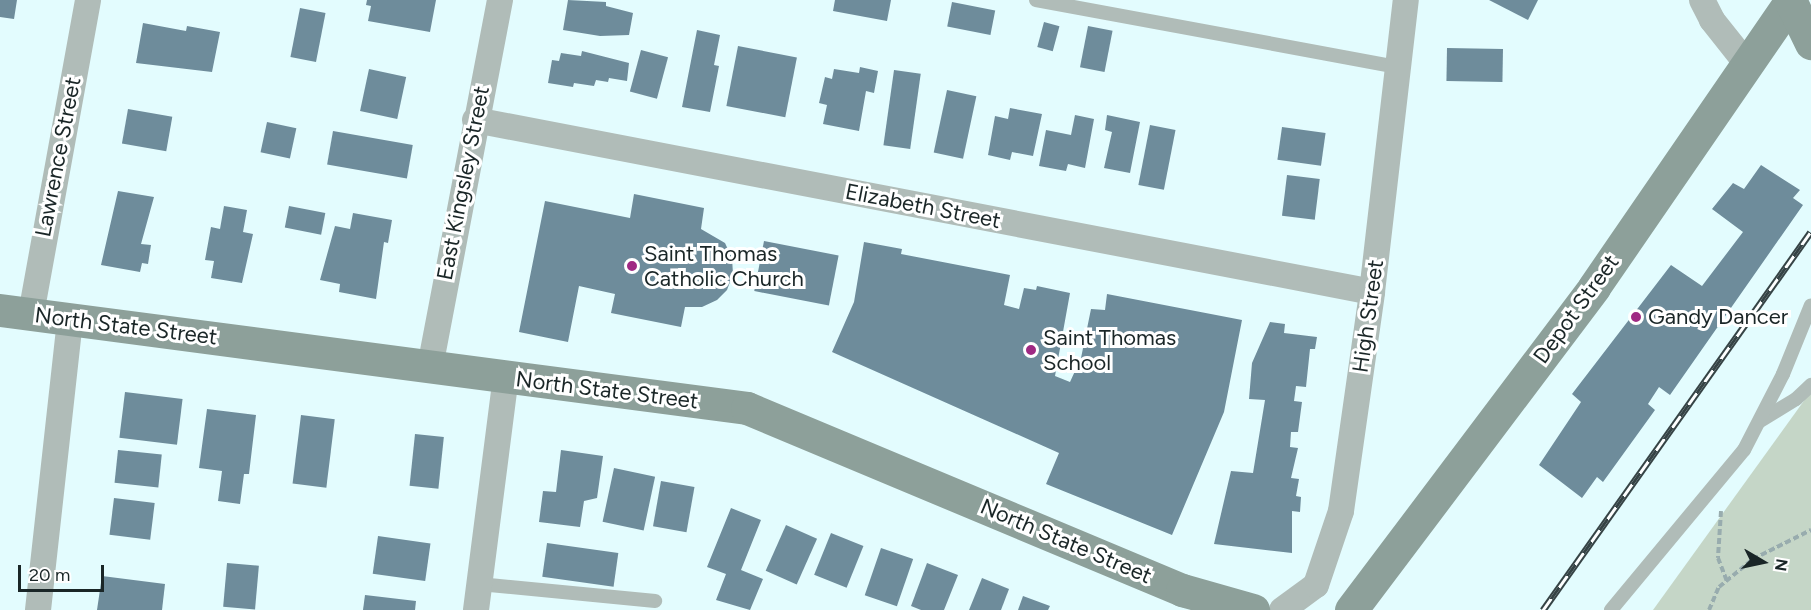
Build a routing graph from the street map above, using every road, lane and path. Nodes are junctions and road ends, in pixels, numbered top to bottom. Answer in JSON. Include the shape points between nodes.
{"nodes":[{"id":1,"x":88,"y":0,"type":"edge"},
{"id":2,"x":500,"y":0,"type":"edge"},
{"id":3,"x":1036,"y":0,"type":"edge"},
{"id":4,"x":1406,"y":0,"type":"edge"},
{"id":5,"x":1702,"y":0,"type":"edge"},
{"id":6,"x":1791,"y":0,"type":"edge"},
{"id":7,"x":1811,"y":43,"type":"edge"},
{"id":8,"x":1747,"y":64,"type":"junction"},
{"id":9,"x":1398,"y":67,"type":"junction"},
{"id":10,"x":475,"y":120,"type":"junction"},
{"id":11,"x":1372,"y":292,"type":"junction"},
{"id":12,"x":1811,"y":305,"type":"edge"},
{"id":13,"x":15,"y":312,"type":"edge"},
{"id":14,"x":70,"y":318,"type":"junction"},
{"id":15,"x":430,"y":367,"type":"junction"},
{"id":16,"x":506,"y":377,"type":"junction"},
{"id":17,"x":1811,"y":385,"type":"edge"},
{"id":18,"x":1760,"y":421,"type":"junction"},
{"id":19,"x":1724,"y":475,"type":"junction"},
{"id":20,"x":1811,"y":530,"type":"edge"},
{"id":21,"x":1727,"y":581,"type":"junction"},
{"id":22,"x":480,"y":584,"type":"junction"},
{"id":23,"x":1182,"y":590,"type":"junction"},
{"id":24,"x":655,"y":602,"type":"dead end"},
{"id":25,"x":38,"y":610,"type":"edge"},
{"id":26,"x":476,"y":610,"type":"edge"},
{"id":27,"x":1208,"y":610,"type":"edge"},
{"id":28,"x":1253,"y":610,"type":"edge"},
{"id":29,"x":1282,"y":610,"type":"edge"},
{"id":30,"x":1351,"y":610,"type":"edge"},
{"id":31,"x":1611,"y":610,"type":"edge"},
{"id":32,"x":1709,"y":610,"type":"edge"}],
"edges":[{"from":1,"to":13,"type":"street","name":"Lawrence Street"},
{"from":2,"to":10,"type":"street","name":"East Kingsley Street"},
{"from":3,"to":9,"type":"lane"},
{"from":4,"to":9,"type":"street","name":"High Street"},
{"from":5,"to":8,"type":"street","via":[[1712,20]]},
{"from":6,"to":7,"type":"street","bridge":true},
{"from":6,"to":8,"type":"street","name":"Depot Street"},
{"from":8,"to":30,"type":"street","name":"Depot Street","via":[[1594,287]]},
{"from":9,"to":11,"type":"street","name":"High Street"},
{"from":10,"to":11,"type":"street","name":"Elizabeth Street"},
{"from":10,"to":15,"type":"street","name":"East Kingsley Street"},
{"from":11,"to":29,"type":"street","name":"High Street","via":[[1341,511],[1316,585]]},
{"from":12,"to":18,"type":"lane"},
{"from":13,"to":14,"type":"street","name":"North State Street"},
{"from":14,"to":15,"type":"street","name":"North State Street"},
{"from":14,"to":25,"type":"street"},
{"from":15,"to":16,"type":"street","name":"North State Street"},
{"from":16,"to":22,"type":"street"},
{"from":16,"to":23,"type":"street","name":"North State Street","via":[[747,408]]},
{"from":17,"to":18,"type":"lane"},
{"from":18,"to":19,"type":"lane"},
{"from":19,"to":21,"type":"path","via":[[1716,539]]},
{"from":19,"to":31,"type":"lane"},
{"from":20,"to":21,"type":"path","via":[[1753,559]]},
{"from":21,"to":32,"type":"path","via":[[1719,587]]},
{"from":22,"to":24,"type":"lane"},
{"from":22,"to":26,"type":"street"},
{"from":23,"to":27,"type":"street"},
{"from":23,"to":28,"type":"street"}]}
